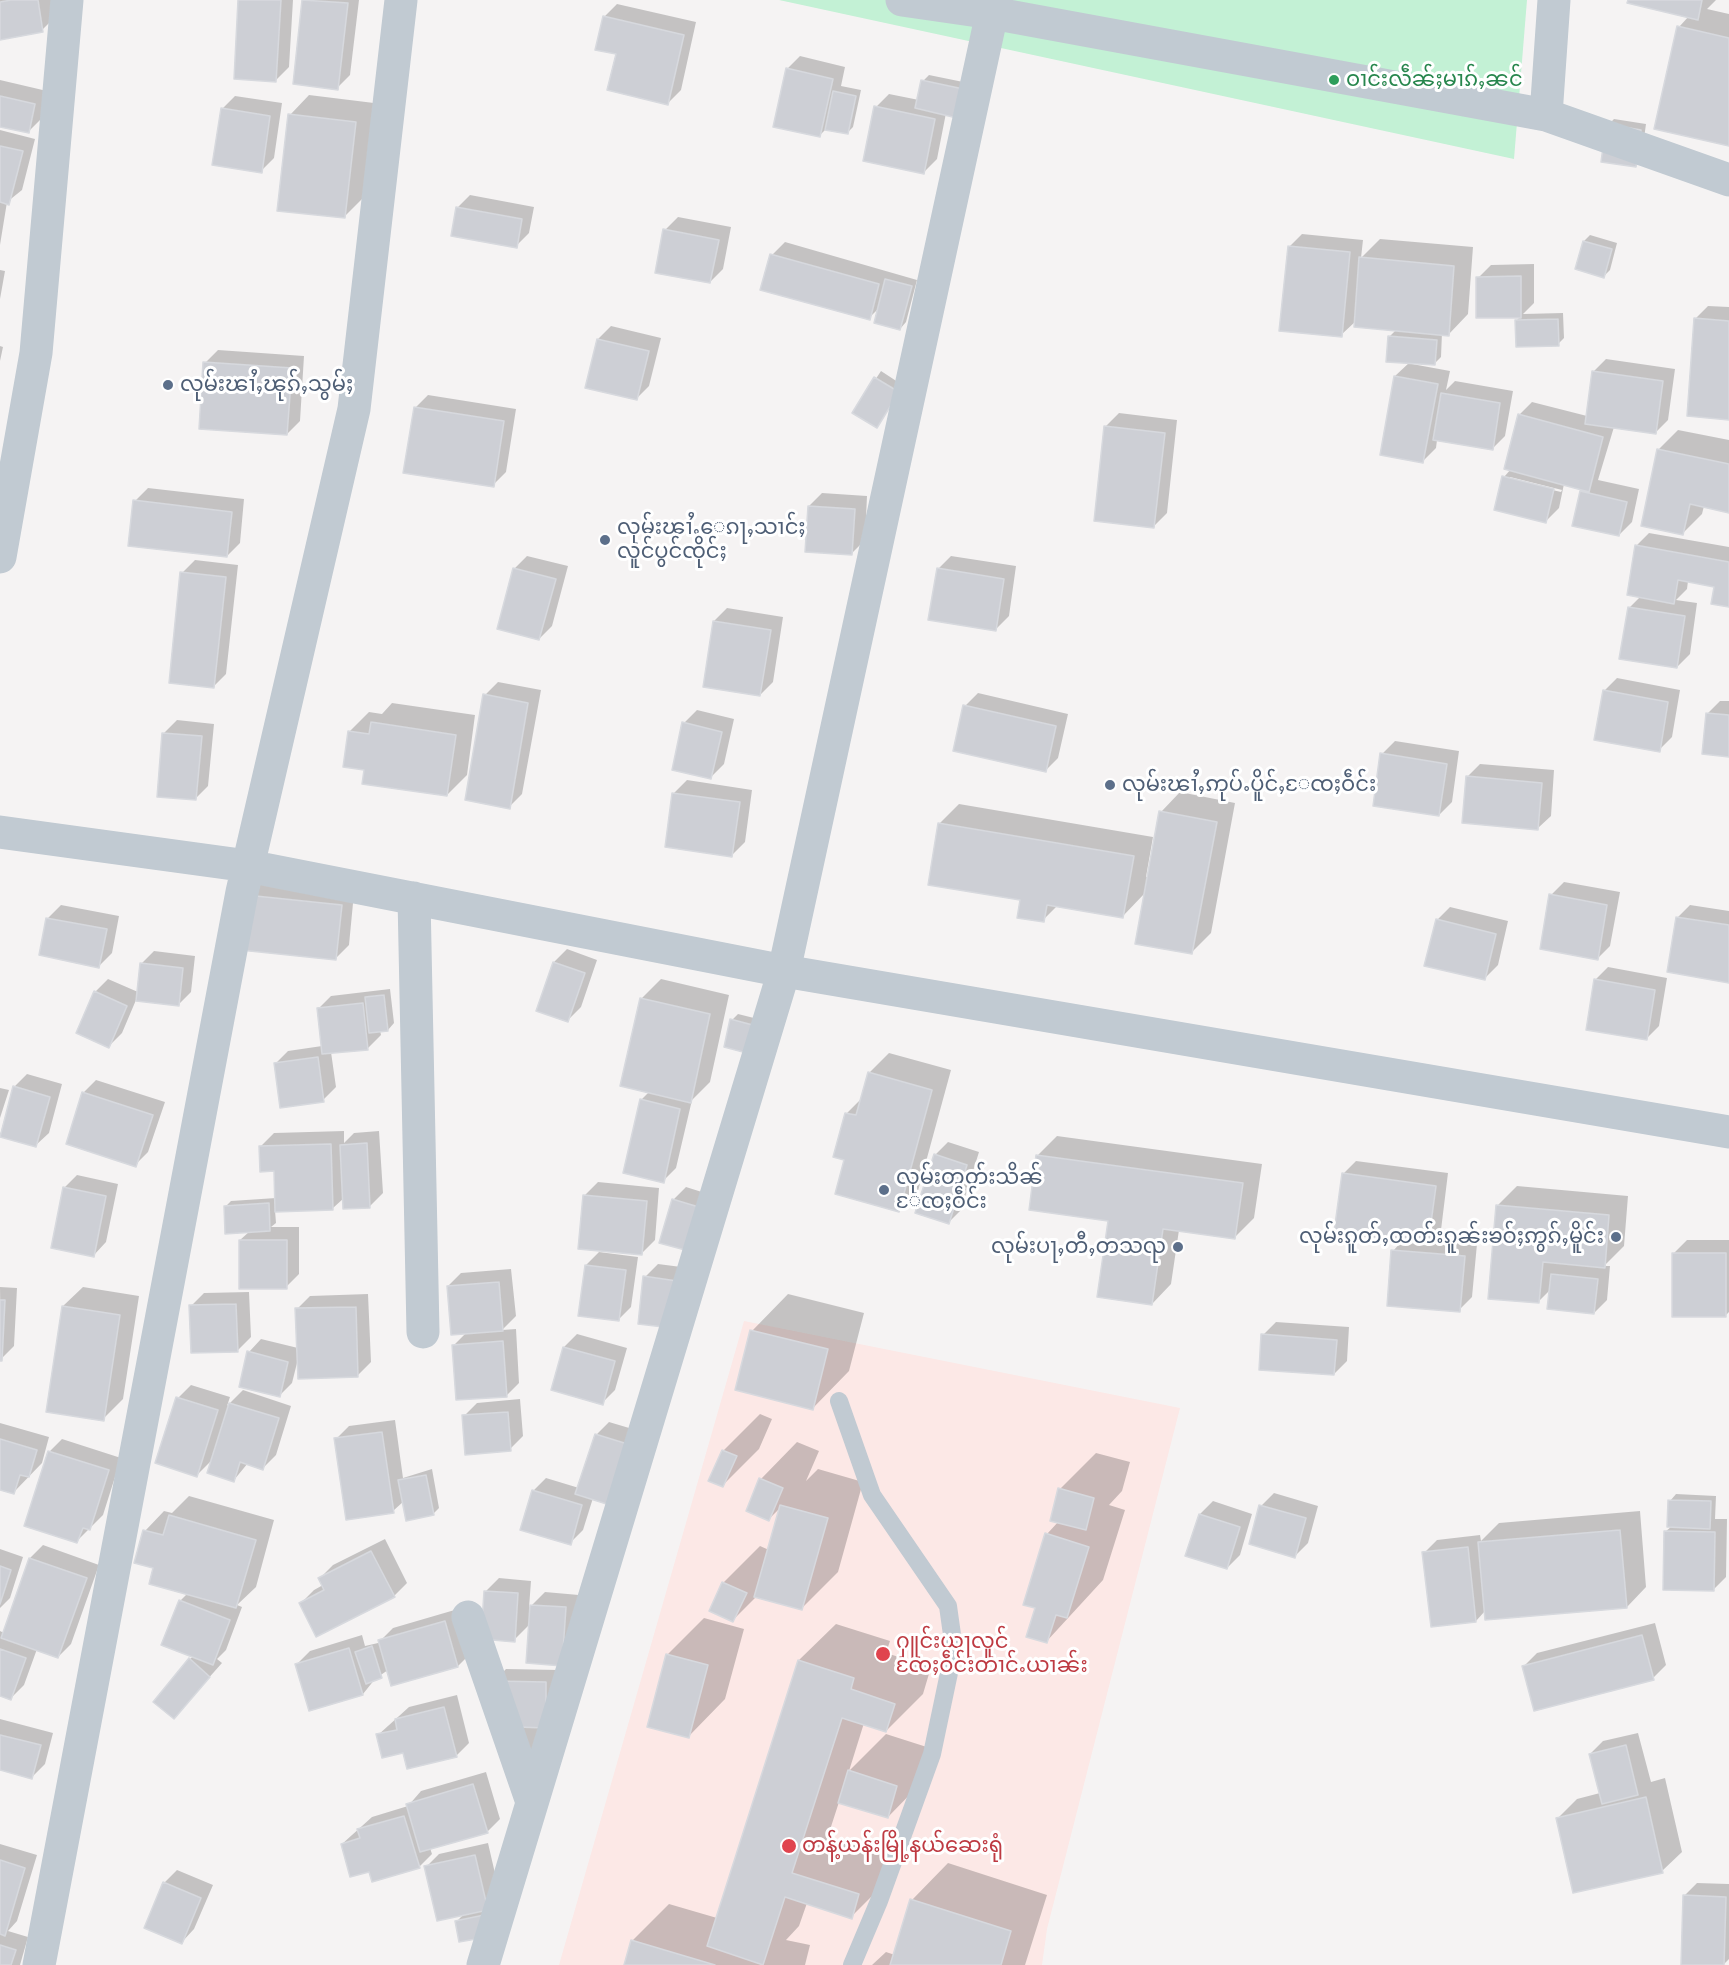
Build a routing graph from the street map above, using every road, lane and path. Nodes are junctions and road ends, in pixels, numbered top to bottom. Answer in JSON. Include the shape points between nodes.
{"nodes":[{"id":1,"x":67,"y":0,"type":"edge"},
{"id":2,"x":401,"y":0,"type":"edge"},
{"id":3,"x":902,"y":0,"type":"edge"},
{"id":4,"x":1554,"y":0,"type":"edge"},
{"id":5,"x":992,"y":12,"type":"junction"},
{"id":6,"x":1546,"y":115,"type":"junction"},
{"id":7,"x":1729,"y":180,"type":"edge"},
{"id":8,"x":0,"y":557,"type":"edge"},
{"id":9,"x":0,"y":832,"type":"edge"},
{"id":10,"x":248,"y":866,"type":"junction"},
{"id":11,"x":414,"y":898,"type":"junction"},
{"id":12,"x":784,"y":971,"type":"junction"},
{"id":13,"x":1729,"y":1132,"type":"edge"},
{"id":14,"x":423,"y":1332,"type":"dead end"},
{"id":15,"x":839,"y":1401,"type":"dead end"},
{"id":16,"x":468,"y":1617,"type":"dead end"},
{"id":17,"x":532,"y":1802,"type":"junction"},
{"id":18,"x":39,"y":1965,"type":"edge"},
{"id":19,"x":483,"y":1965,"type":"edge"},
{"id":20,"x":852,"y":1965,"type":"edge"}],
"edges":[{"from":1,"to":8,"type":"street","via":[[36,353]]},
{"from":2,"to":10,"type":"street","via":[[354,409]]},
{"from":3,"to":5,"type":"street"},
{"from":4,"to":6,"type":"street"},
{"from":5,"to":6,"type":"street"},
{"from":5,"to":12,"type":"street"},
{"from":6,"to":7,"type":"street"},
{"from":9,"to":10,"type":"street"},
{"from":10,"to":11,"type":"street"},
{"from":10,"to":18,"type":"street"},
{"from":11,"to":12,"type":"street"},
{"from":11,"to":14,"type":"street"},
{"from":12,"to":13,"type":"street"},
{"from":12,"to":17,"type":"street"},
{"from":15,"to":20,"type":"lane","via":[[872,1495],[948,1606],[954,1649],[933,1754]]},
{"from":16,"to":17,"type":"street"},
{"from":17,"to":19,"type":"street"}]}
